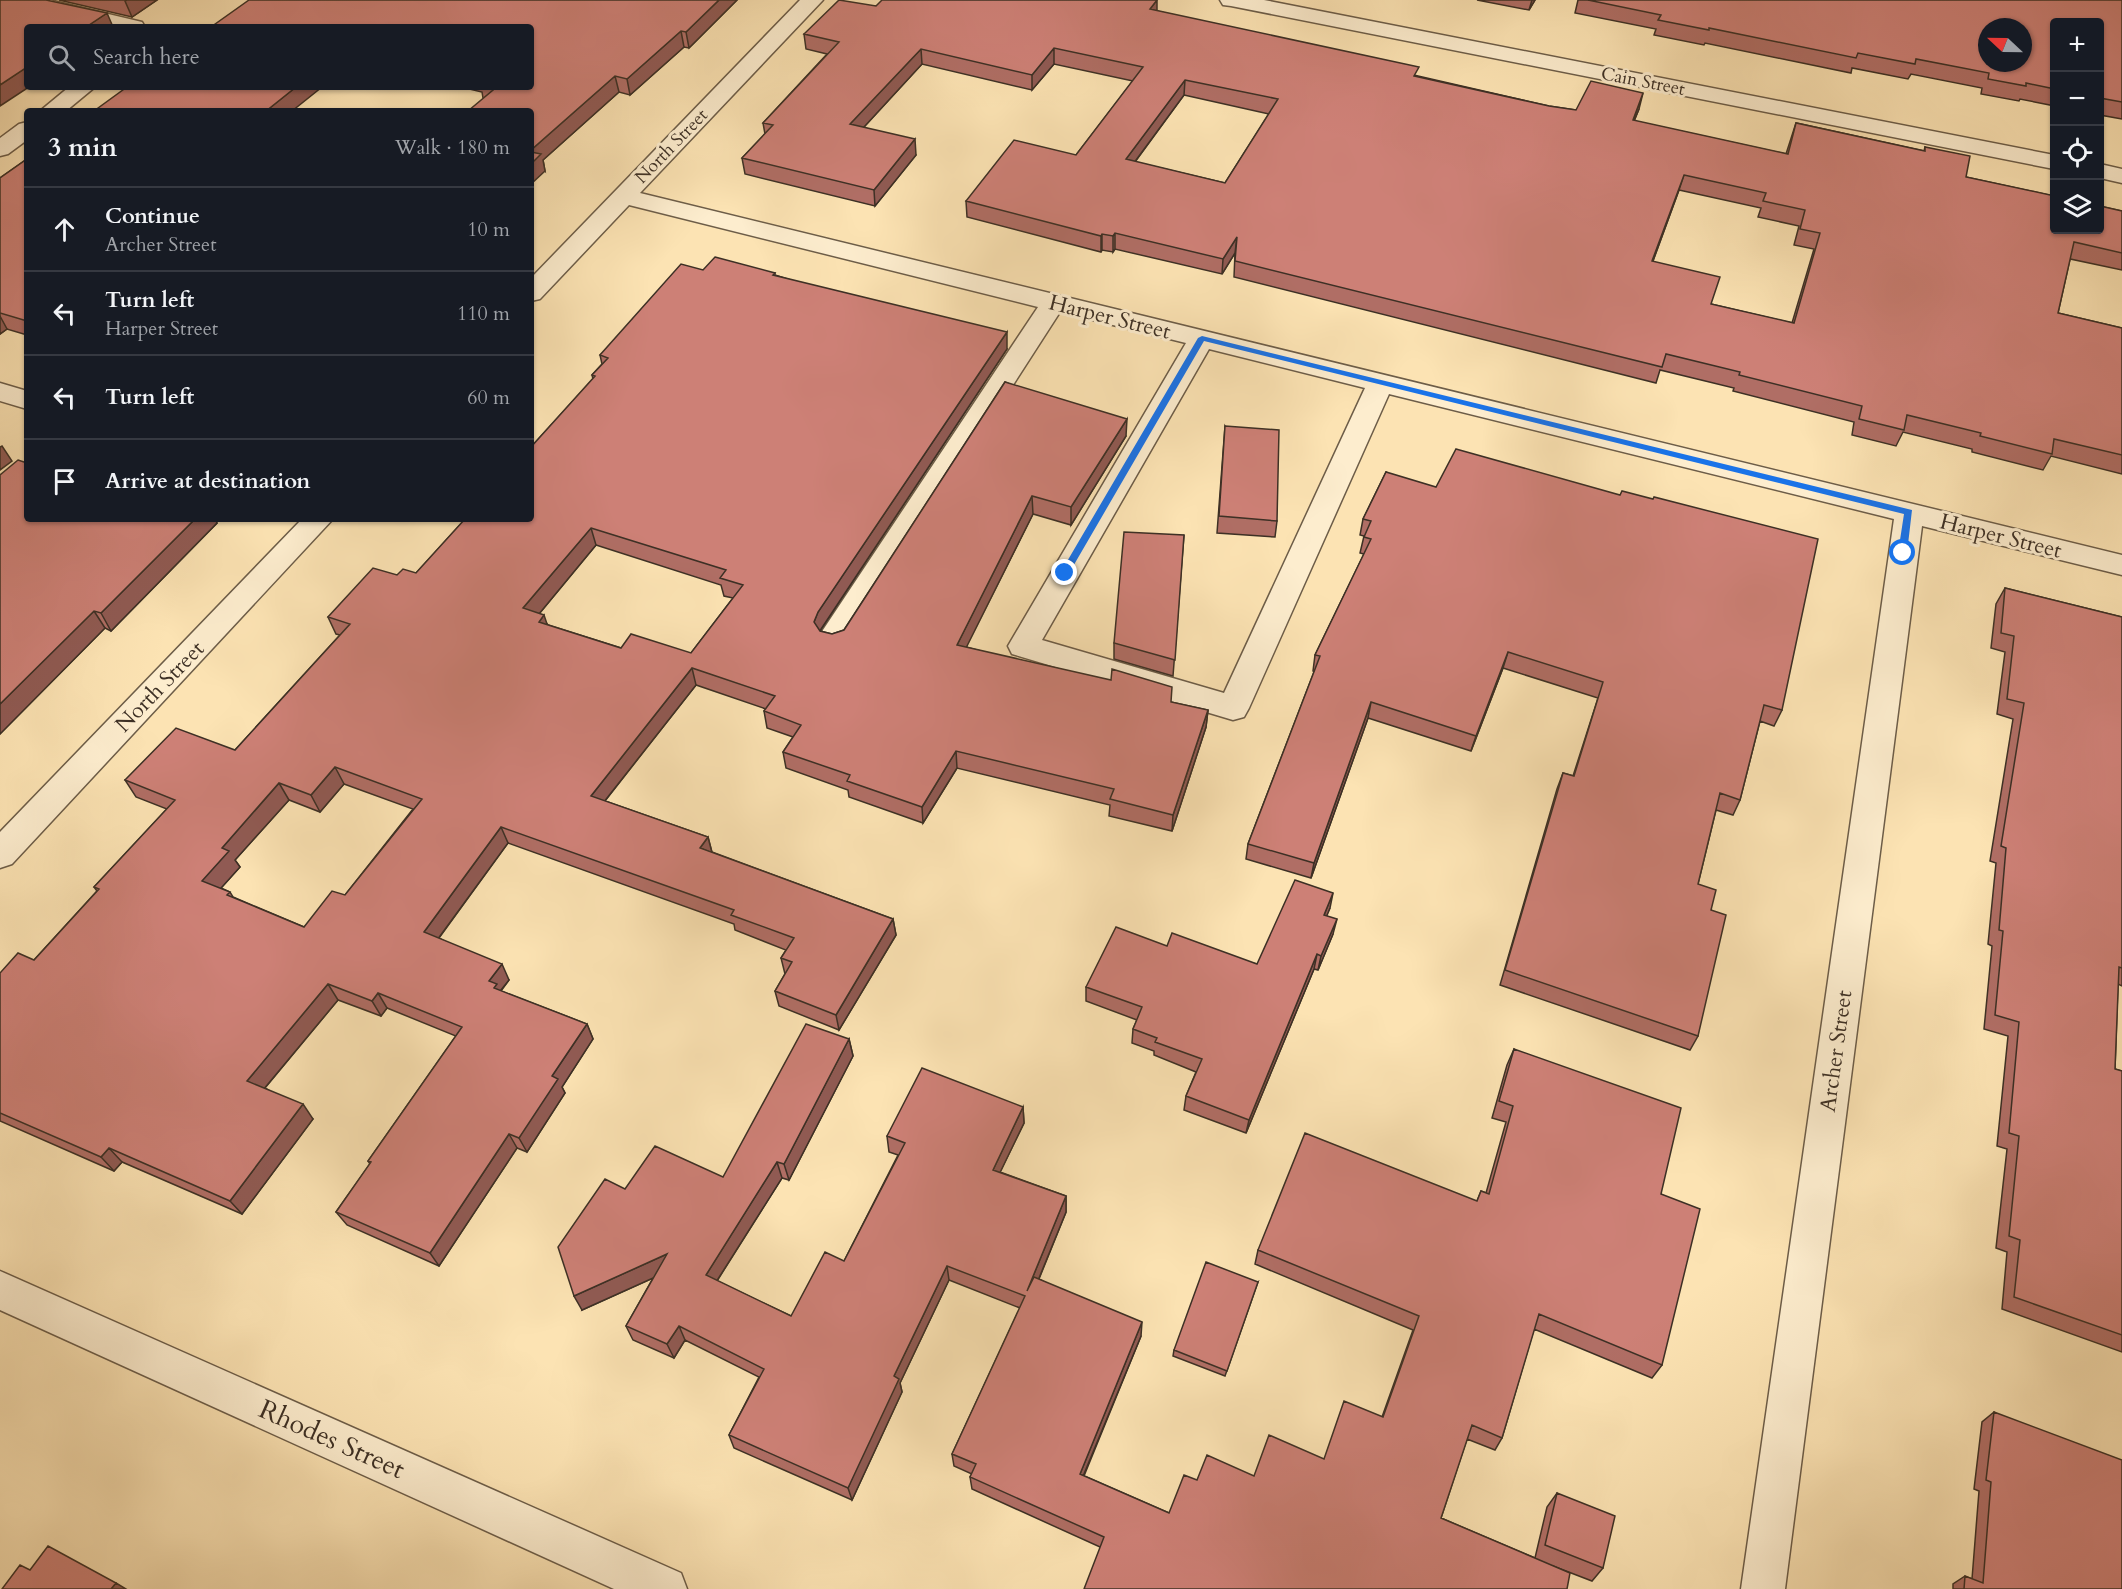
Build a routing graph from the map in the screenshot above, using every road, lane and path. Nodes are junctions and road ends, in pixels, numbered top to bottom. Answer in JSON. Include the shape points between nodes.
{"nodes":[{"id":1,"x":23,"y":0,"type":"edge"},
{"id":2,"x":812,"y":0,"type":"edge"},
{"id":3,"x":1231,"y":0,"type":"edge"},
{"id":4,"x":122,"y":24,"type":"edge"},
{"id":5,"x":80,"y":90,"type":"edge"},
{"id":6,"x":55,"y":108,"type":"edge"},
{"id":7,"x":24,"y":131,"type":"edge"},
{"id":8,"x":0,"y":148,"type":"edge"},
{"id":9,"x":2050,"y":161,"type":"edge"},
{"id":10,"x":2104,"y":172,"type":"edge"},
{"id":11,"x":2122,"y":176,"type":"edge"},
{"id":12,"x":622,"y":196,"type":"junction"},
{"id":13,"x":534,"y":290,"type":"edge"},
{"id":14,"x":1054,"y":302,"type":"junction"},
{"id":15,"x":1202,"y":338,"type":"junction"},
{"id":16,"x":1381,"y":382,"type":"junction"},
{"id":17,"x":0,"y":392,"type":"edge"},
{"id":18,"x":24,"y":399,"type":"edge"},
{"id":19,"x":1909,"y":512,"type":"junction"},
{"id":20,"x":316,"y":522,"type":"edge"},
{"id":21,"x":2122,"y":565,"type":"edge"},
{"id":22,"x":834,"y":638,"type":"edge"},
{"id":23,"x":0,"y":854,"type":"edge"},
{"id":24,"x":0,"y":1290,"type":"edge"},
{"id":25,"x":665,"y":1589,"type":"edge"},
{"id":26,"x":1763,"y":1589,"type":"edge"}],
"edges":[{"from":1,"to":4,"type":"street"},
{"from":2,"to":12,"type":"street","name":"North Street"},
{"from":3,"to":9,"type":"street","name":"Cain Street"},
{"from":5,"to":6,"type":"street"},
{"from":7,"to":8,"type":"street"},
{"from":10,"to":11,"type":"street"},
{"from":12,"to":13,"type":"street","name":"North Street"},
{"from":12,"to":14,"type":"street","name":"Harper Street"},
{"from":14,"to":15,"type":"street","name":"Harper Street"},
{"from":14,"to":22,"type":"street"},
{"from":15,"to":16,"type":"street","name":"Harper Street"},
{"from":15,"to":16,"type":"street","via":[[1023,646],[1233,708]]},
{"from":16,"to":19,"type":"street","name":"Harper Street"},
{"from":17,"to":18,"type":"street"},
{"from":19,"to":21,"type":"street","name":"Harper Street"},
{"from":19,"to":26,"type":"street","name":"Archer Street"},
{"from":20,"to":23,"type":"street","name":"North Street"},
{"from":24,"to":25,"type":"street","name":"Rhodes Street"}]}
